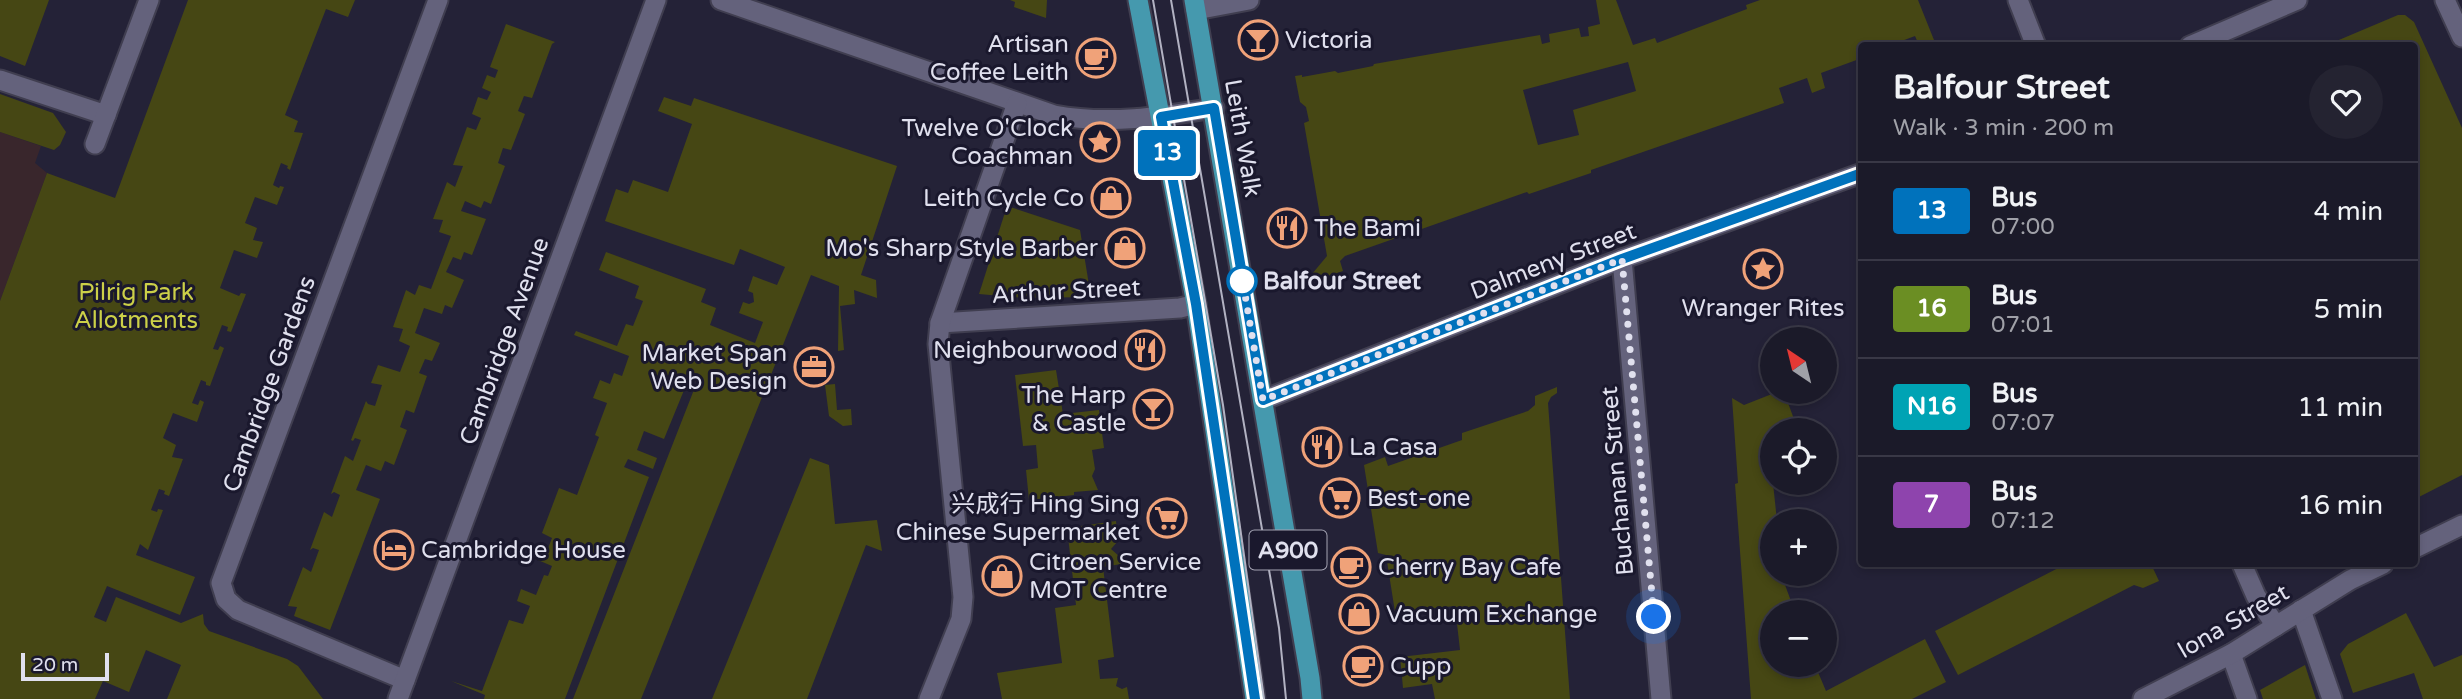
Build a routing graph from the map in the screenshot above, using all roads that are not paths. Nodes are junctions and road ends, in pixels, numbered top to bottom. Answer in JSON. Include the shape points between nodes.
{"nodes":[{"id":1,"x":149,"y":0,"type":"edge"},
{"id":2,"x":438,"y":0,"type":"edge"},
{"id":3,"x":656,"y":0,"type":"edge"},
{"id":4,"x":721,"y":0,"type":"edge"},
{"id":5,"x":1138,"y":0,"type":"edge"},
{"id":6,"x":1249,"y":0,"type":"edge"},
{"id":7,"x":2018,"y":0,"type":"edge"},
{"id":8,"x":2297,"y":0,"type":"edge"},
{"id":9,"x":2445,"y":0,"type":"edge"},
{"id":10,"x":1195,"y":5,"type":"edge"},
{"id":11,"x":2462,"y":37,"type":"edge"},
{"id":12,"x":2034,"y":42,"type":"edge"},
{"id":13,"x":2199,"y":42,"type":"edge"},
{"id":14,"x":0,"y":80,"type":"edge"},
{"id":15,"x":1017,"y":103,"type":"junction"},
{"id":16,"x":1214,"y":108,"type":"junction"},
{"id":17,"x":106,"y":115,"type":"junction"},
{"id":18,"x":1161,"y":117,"type":"junction"},
{"id":19,"x":95,"y":144,"type":"dead end"},
{"id":20,"x":1858,"y":174,"type":"edge"},
{"id":21,"x":1622,"y":259,"type":"junction"},
{"id":22,"x":1196,"y":304,"type":"junction"},
{"id":23,"x":940,"y":323,"type":"junction"},
{"id":24,"x":1263,"y":400,"type":"junction"},
{"id":25,"x":2462,"y":525,"type":"edge"},
{"id":26,"x":2418,"y":547,"type":"edge"},
{"id":27,"x":2243,"y":567,"type":"edge"},
{"id":28,"x":2377,"y":567,"type":"edge"},
{"id":29,"x":2301,"y":610,"type":"junction"},
{"id":30,"x":2276,"y":626,"type":"junction"},
{"id":31,"x":2231,"y":654,"type":"junction"},
{"id":32,"x":405,"y":680,"type":"junction"},
{"id":33,"x":398,"y":699,"type":"edge"},
{"id":34,"x":929,"y":699,"type":"edge"},
{"id":35,"x":1255,"y":699,"type":"edge"},
{"id":36,"x":1312,"y":699,"type":"edge"},
{"id":37,"x":1661,"y":699,"type":"edge"},
{"id":38,"x":2143,"y":699,"type":"edge"},
{"id":39,"x":2247,"y":699,"type":"edge"},
{"id":40,"x":2332,"y":699,"type":"edge"}],
"edges":[{"from":1,"to":17,"type":"street"},
{"from":2,"to":32,"type":"street","name":"Cambridge Gardens","via":[[221,583],[226,600],[238,610]]},
{"from":3,"to":32,"type":"street","name":"Cambridge Avenue"},
{"from":4,"to":15,"type":"street"},
{"from":5,"to":18,"type":"main road","number":"A900"},
{"from":6,"to":10,"type":"street"},
{"from":7,"to":12,"type":"street"},
{"from":8,"to":13,"type":"street"},
{"from":9,"to":11,"type":"street"},
{"from":10,"to":16,"type":"main road","name":"Leith Walk","number":"A900"},
{"from":14,"to":17,"type":"street"},
{"from":15,"to":18,"type":"street","via":[[1079,120]]},
{"from":15,"to":23,"type":"street","name":"Arthur Street"},
{"from":16,"to":18,"type":"street"},
{"from":16,"to":24,"type":"main road","name":"Leith Walk","number":"A900"},
{"from":17,"to":19,"type":"street"},
{"from":18,"to":22,"type":"main road","number":"A900"},
{"from":20,"to":21,"type":"street","name":"Dalmeny Street"},
{"from":21,"to":24,"type":"street","name":"Dalmeny Street"},
{"from":21,"to":37,"type":"street","name":"Buchanan Street"},
{"from":22,"to":23,"type":"street","name":"Arthur Street"},
{"from":22,"to":35,"type":"main road","number":"A900"},
{"from":23,"to":34,"type":"street","name":"Arthur Street","via":[[938,344],[963,597],[961,619]]},
{"from":24,"to":36,"type":"main road","name":"Leith Walk","number":"A900"},
{"from":25,"to":26,"type":"street"},
{"from":27,"to":30,"type":"street"},
{"from":28,"to":29,"type":"street","name":"Iona Street"},
{"from":29,"to":30,"type":"street","name":"Iona Street"},
{"from":29,"to":40,"type":"street"},
{"from":30,"to":31,"type":"street","name":"Iona Street"},
{"from":31,"to":38,"type":"street","name":"Iona Street"},
{"from":31,"to":39,"type":"street"},
{"from":32,"to":33,"type":"street","name":"Cambridge Avenue"}]}
